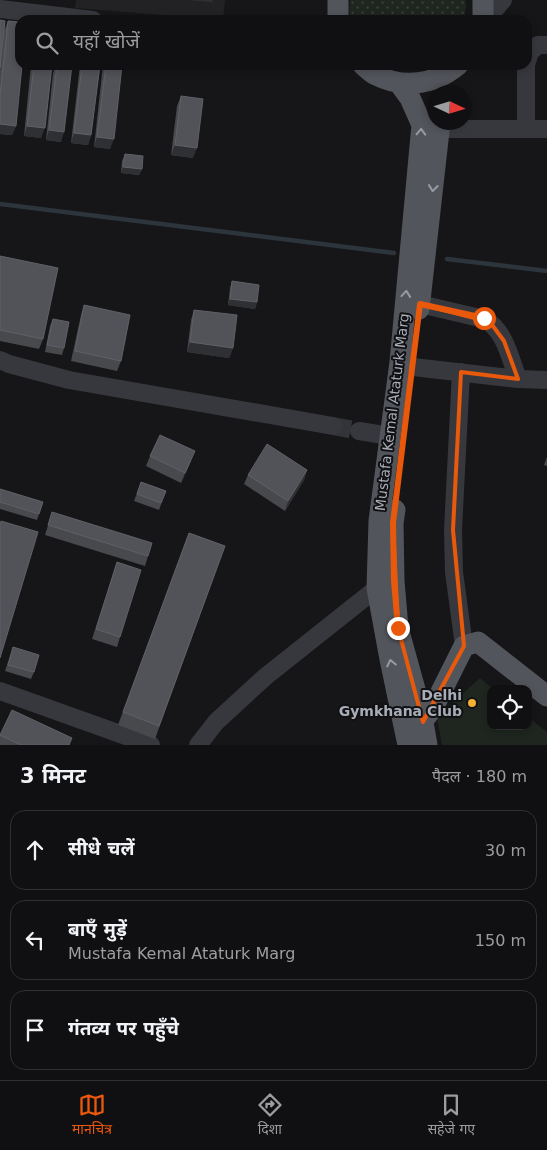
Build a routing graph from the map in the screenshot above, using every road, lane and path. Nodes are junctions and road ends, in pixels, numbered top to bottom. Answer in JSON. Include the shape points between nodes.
{"nodes":[{"id":1,"x":338,"y":0,"type":"edge"},
{"id":2,"x":483,"y":0,"type":"edge"},
{"id":3,"x":504,"y":0,"type":"edge"},
{"id":4,"x":3,"y":6,"type":"edge"},
{"id":5,"x":61,"y":15,"type":"edge"},
{"id":6,"x":338,"y":15,"type":"edge"},
{"id":7,"x":484,"y":15,"type":"edge"},
{"id":8,"x":489,"y":15,"type":"edge"},
{"id":9,"x":547,"y":45,"type":"edge"},
{"id":10,"x":532,"y":50,"type":"edge"},
{"id":11,"x":369,"y":70,"type":"edge"},
{"id":12,"x":452,"y":70,"type":"edge"},
{"id":13,"x":456,"y":70,"type":"edge"},
{"id":14,"x":526,"y":70,"type":"edge"},
{"id":15,"x":399,"y":83,"type":"junction"},
{"id":16,"x":447,"y":85,"type":"edge"},
{"id":17,"x":472,"y":127,"type":"edge"},
{"id":18,"x":526,"y":129,"type":"junction"},
{"id":19,"x":547,"y":129,"type":"edge"},
{"id":20,"x":439,"y":130,"type":"edge"},
{"id":21,"x":420,"y":304,"type":"junction"},
{"id":22,"x":0,"y":360,"type":"edge"},
{"id":23,"x":413,"y":366,"type":"junction"},
{"id":24,"x":461,"y":372,"type":"junction"},
{"id":25,"x":518,"y":379,"type":"junction"},
{"id":26,"x":547,"y":380,"type":"edge"},
{"id":27,"x":333,"y":426,"type":"tunnel mouth"},
{"id":28,"x":359,"y":431,"type":"tunnel mouth"},
{"id":29,"x":390,"y":436,"type":"junction"},
{"id":30,"x":377,"y":588,"type":"junction"},
{"id":31,"x":464,"y":646,"type":"junction"},
{"id":32,"x":514,"y":685,"type":"edge"},
{"id":33,"x":0,"y":691,"type":"edge"},
{"id":34,"x":547,"y":696,"type":"edge"},
{"id":35,"x":532,"y":699,"type":"edge"},
{"id":36,"x":547,"y":712,"type":"edge"},
{"id":37,"x":423,"y":722,"type":"junction"},
{"id":38,"x":408,"y":742,"type":"edge"},
{"id":39,"x":151,"y":745,"type":"edge"},
{"id":40,"x":198,"y":745,"type":"edge"},
{"id":41,"x":427,"y":745,"type":"edge"}],
"edges":[{"from":1,"to":6,"type":"main road"},
{"from":2,"to":7,"type":"main road"},
{"from":3,"to":8,"type":"street"},
{"from":4,"to":5,"type":"street"},
{"from":9,"to":10,"type":"street","via":[[538,45]]},
{"from":11,"to":15,"type":"main road"},
{"from":12,"to":15,"type":"main road","via":[[424,82]]},
{"from":13,"to":16,"type":"main road"},
{"from":14,"to":18,"type":"street"},
{"from":29,"to":15,"type":"main road","name":"Mustafa Kemal Ataturk Marg","one_way":true,"via":[[422,125]]},
{"from":17,"to":18,"type":"street"},
{"from":18,"to":19,"type":"street"},
{"from":20,"to":21,"type":"main road","name":"Mustafa Kemal Ataturk Marg","one_way":true},
{"from":21,"to":23,"type":"main road","name":"Mustafa Kemal Ataturk Marg"},
{"from":21,"to":25,"type":"street","via":[[490,322],[504,341]]},
{"from":22,"to":27,"type":"street","via":[[69,380]]},
{"from":23,"to":24,"type":"street"},
{"from":23,"to":37,"type":"main road","name":"Mustafa Kemal Ataturk Marg","via":[[393,523],[394,581],[398,628]]},
{"from":24,"to":25,"type":"street"},
{"from":24,"to":31,"type":"street","via":[[453,530],[454,572]]},
{"from":25,"to":26,"type":"street"},
{"from":28,"to":29,"type":"street"},
{"from":29,"to":30,"type":"main road","name":"Mustafa Kemal Ataturk Marg","via":[[378,521]]},
{"from":38,"to":30,"type":"main road","name":"Mustafa Kemal Ataturk Marg","one_way":true},
{"from":30,"to":40,"type":"street","via":[[265,677],[216,722]]},
{"from":31,"to":32,"type":"main road"},
{"from":31,"to":34,"type":"main road","via":[[478,642]]},
{"from":31,"to":37,"type":"main road"},
{"from":33,"to":39,"type":"street"},
{"from":35,"to":36,"type":"main road"},
{"from":37,"to":38,"type":"main road"},
{"from":37,"to":41,"type":"main road","name":"Mustafa Kemal Ataturk Marg"}]}
